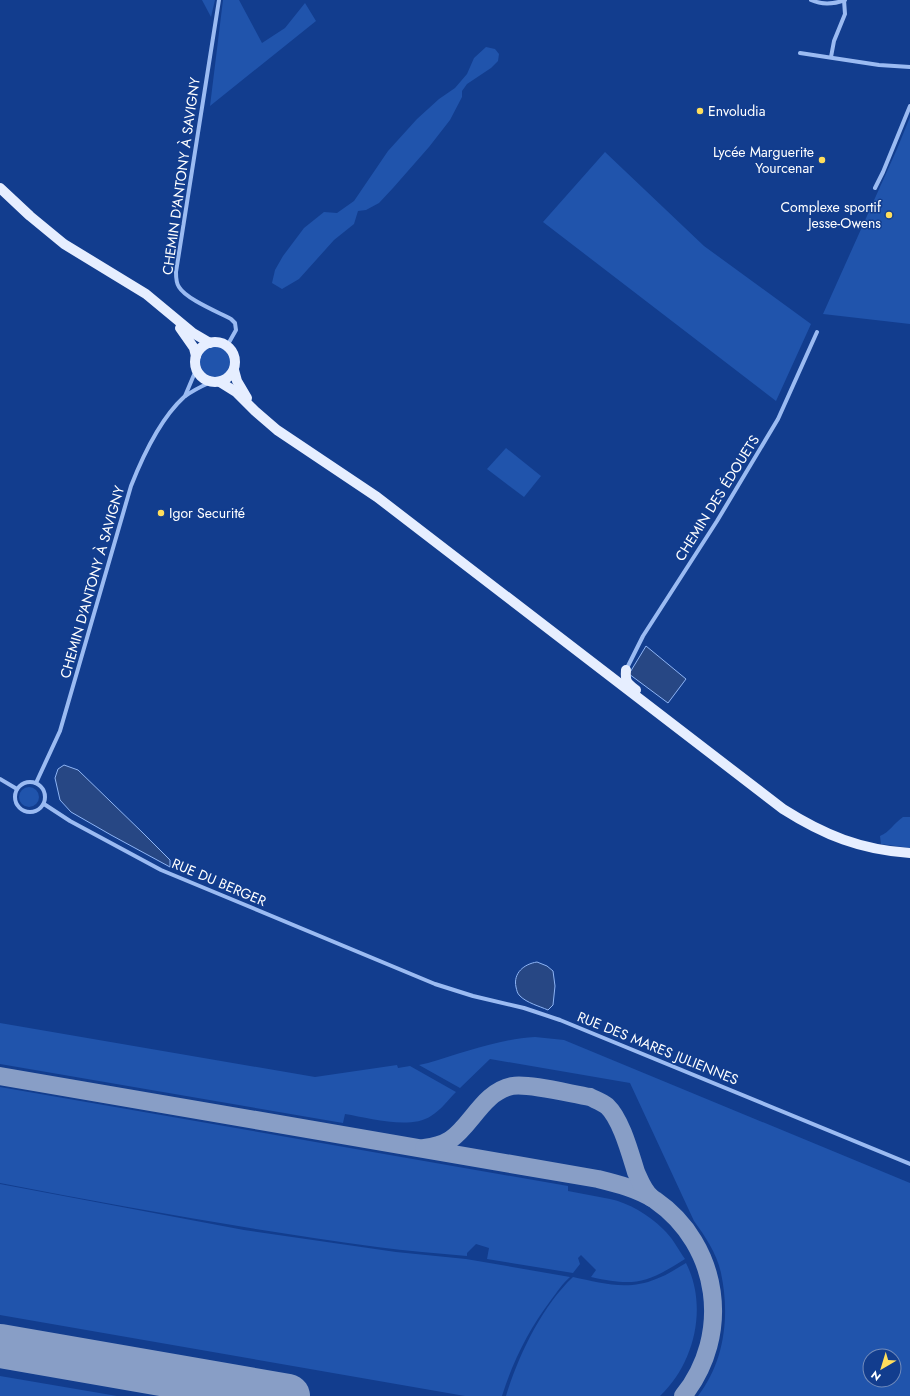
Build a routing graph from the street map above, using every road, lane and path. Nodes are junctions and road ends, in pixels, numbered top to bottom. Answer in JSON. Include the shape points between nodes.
{"nodes":[{"id":1,"x":219,"y":0,"type":"edge"},
{"id":2,"x":812,"y":0,"type":"edge"},
{"id":3,"x":844,"y":0,"type":"edge"},
{"id":4,"x":800,"y":53,"type":"dead end"},
{"id":5,"x":831,"y":57,"type":"junction"},
{"id":6,"x":910,"y":67,"type":"edge"},
{"id":7,"x":910,"y":106,"type":"edge"},
{"id":8,"x":0,"y":188,"type":"edge"},
{"id":9,"x":874,"y":188,"type":"dead end"},
{"id":10,"x":162,"y":308,"type":"junction"},
{"id":11,"x":817,"y":332,"type":"dead end"},
{"id":12,"x":210,"y":343,"type":"junction"},
{"id":13,"x":227,"y":346,"type":"junction"},
{"id":14,"x":196,"y":356,"type":"junction"},
{"id":15,"x":196,"y":370,"type":"junction"},
{"id":16,"x":234,"y":370,"type":"junction"},
{"id":17,"x":215,"y":382,"type":"junction"},
{"id":18,"x":185,"y":396,"type":"junction"},
{"id":19,"x":260,"y":415,"type":"junction"},
{"id":20,"x":582,"y":655,"type":"junction"},
{"id":21,"x":626,"y":670,"type":"junction"},
{"id":22,"x":656,"y":712,"type":"junction"},
{"id":23,"x":0,"y":779,"type":"edge"},
{"id":24,"x":36,"y":783,"type":"junction"},
{"id":25,"x":17,"y":789,"type":"junction"},
{"id":26,"x":44,"y":804,"type":"junction"},
{"id":27,"x":910,"y":853,"type":"edge"},
{"id":28,"x":393,"y":967,"type":"joint"},
{"id":29,"x":910,"y":1164,"type":"edge"}],
"edges":[{"from":1,"to":13,"type":"street","name":"CHEMIN D'ANTONY À SAVIGNY","via":[[176,279],[178,286],[188,297],[235,323],[236,330]]},
{"from":2,"to":3,"type":"street","via":[[831,4]]},
{"from":3,"to":5,"type":"street","via":[[845,14],[834,41]]},
{"from":4,"to":5,"type":"street"},
{"from":5,"to":6,"type":"street"},
{"from":7,"to":9,"type":"street"},
{"from":8,"to":10,"type":"main road","via":[[64,244],[146,294]]},
{"from":10,"to":12,"type":"main road"},
{"from":10,"to":14,"type":"main road","via":[[188,338]]},
{"from":11,"to":21,"type":"street","name":"CHEMIN DES ÉDOUETS","via":[[778,419],[721,515],[643,636]]},
{"from":12,"to":13,"type":"main road","via":[[222,343]]},
{"from":12,"to":14,"type":"main road","via":[[201,348]]},
{"from":13,"to":16,"type":"main road","via":[[234,355]]},
{"from":14,"to":15,"type":"main road"},
{"from":15,"to":17,"type":"main road","via":[[202,378]]},
{"from":15,"to":18,"type":"street"},
{"from":16,"to":17,"type":"main road","via":[[227,378]]},
{"from":16,"to":19,"type":"main road","via":[[242,390]]},
{"from":17,"to":18,"type":"street"},
{"from":17,"to":19,"type":"main road","via":[[236,392]]},
{"from":18,"to":24,"type":"street","name":"CHEMIN D'ANTONY À SAVIGNY","via":[[154,436],[137,470],[60,731]]},
{"from":19,"to":20,"type":"main road","via":[[296,444],[377,497]]},
{"from":20,"to":21,"type":"main road","via":[[590,656],[618,677]]},
{"from":20,"to":22,"type":"main road"},
{"from":21,"to":22,"type":"main road","via":[[628,684],[651,702]]},
{"from":22,"to":27,"type":"main road","via":[[756,789],[807,824],[850,842]]},
{"from":23,"to":25,"type":"street"},
{"from":24,"to":25,"type":"street","via":[[26,782]]},
{"from":24,"to":26,"type":"street","via":[[44,790]]},
{"from":25,"to":26,"type":"street","via":[[15,801],[22,811],[34,812]]},
{"from":26,"to":28,"type":"street","name":"RUE DU BERGER","via":[[70,821],[161,870]]},
{"from":28,"to":29,"type":"street","name":"RUE DES MARES JULIENNES","via":[[435,984],[560,1020]]}]}
